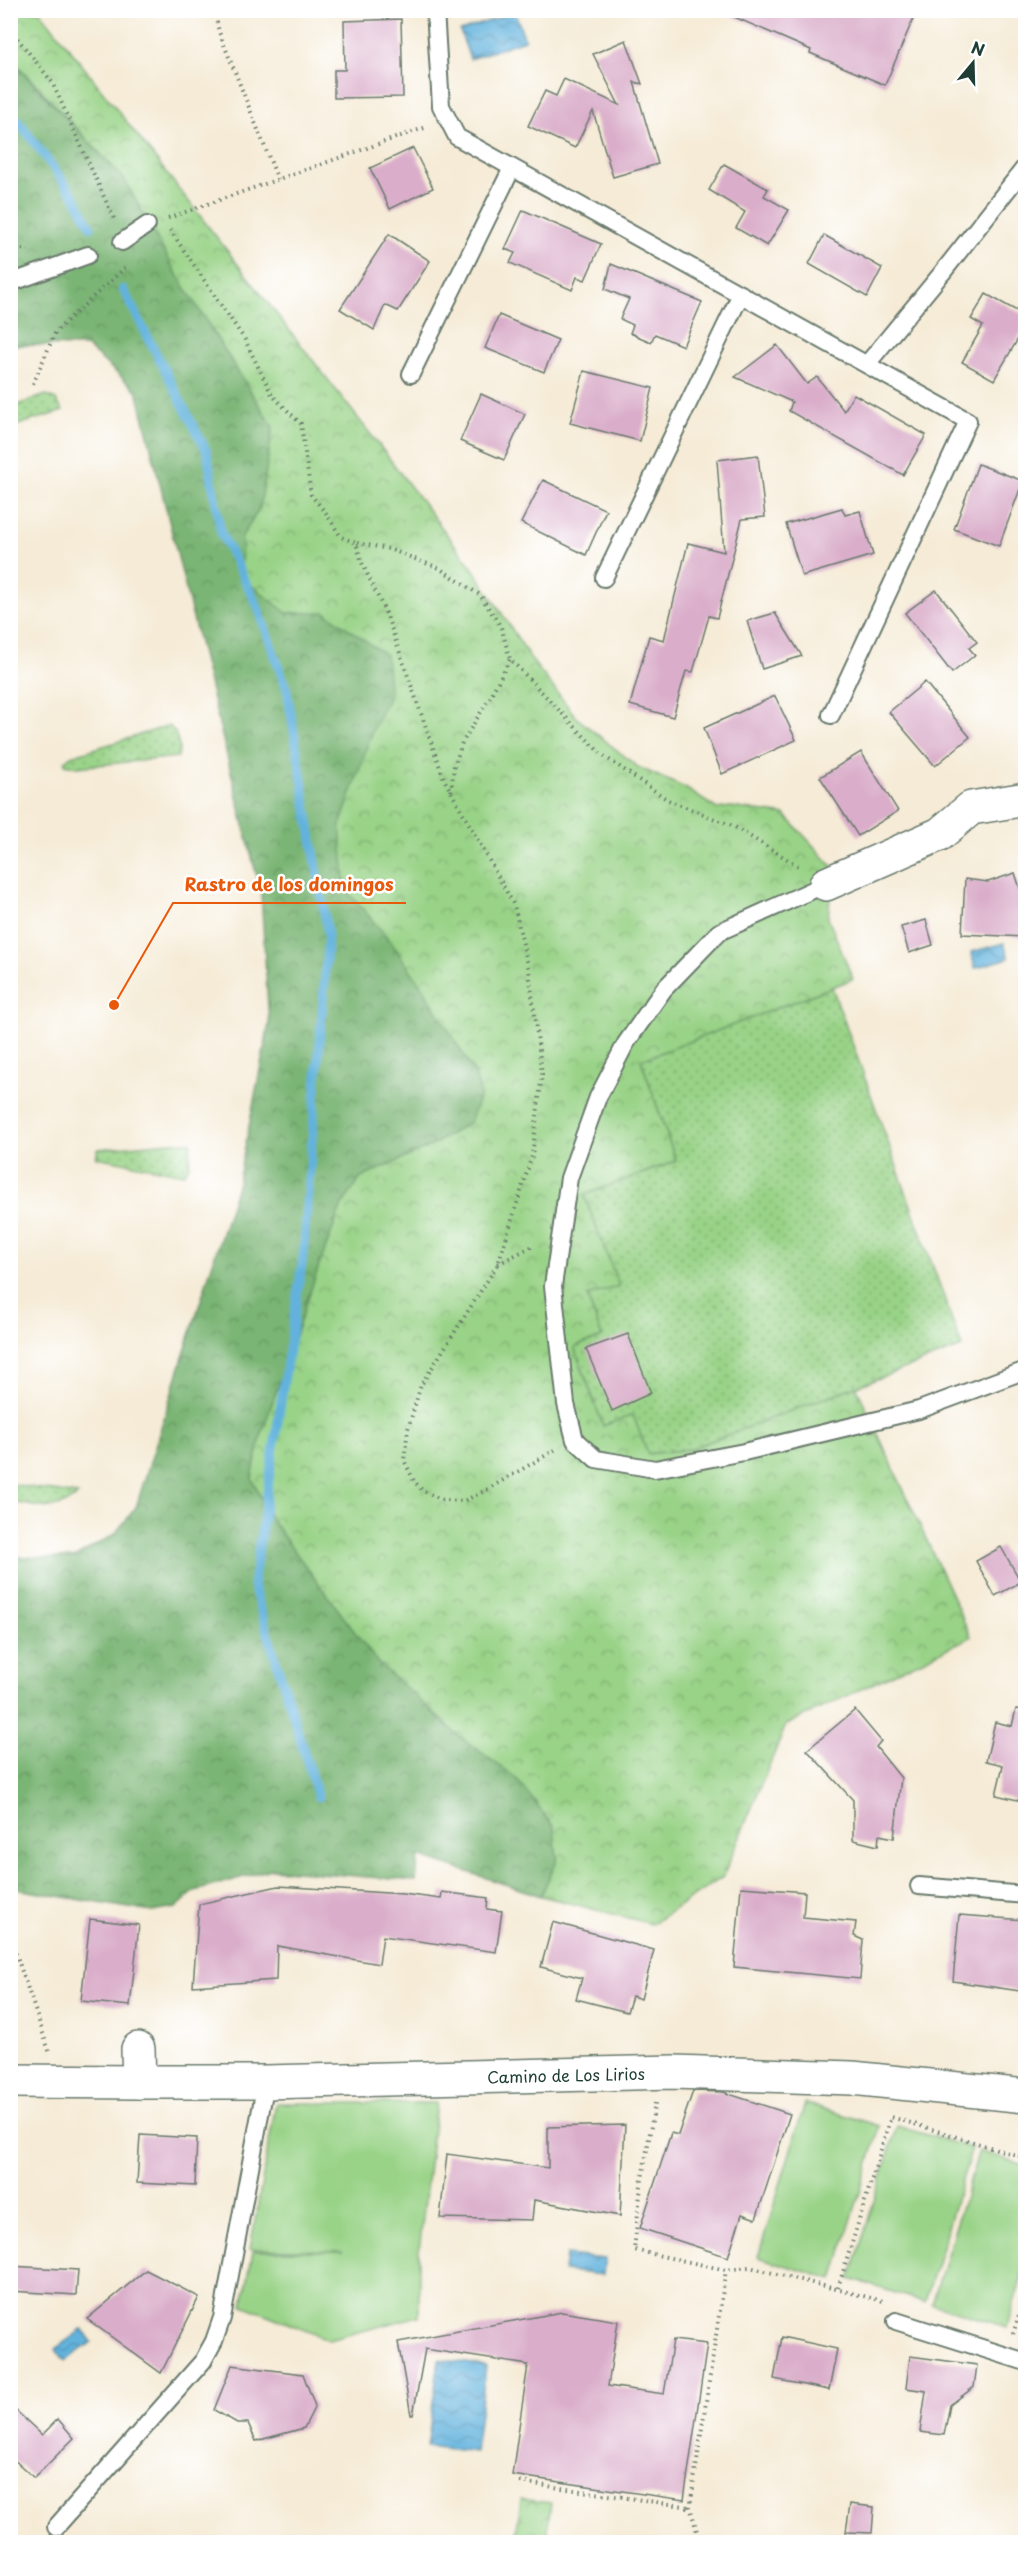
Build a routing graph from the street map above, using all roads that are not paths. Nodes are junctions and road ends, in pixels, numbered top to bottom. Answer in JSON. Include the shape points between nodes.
{"nodes":[{"id":1,"x":435,"y":10,"type":"edge"},
{"id":2,"x":1026,"y":166,"type":"edge"},
{"id":3,"x":512,"y":168,"type":"junction"},
{"id":4,"x":147,"y":225,"type":"road end"},
{"id":5,"x":123,"y":242,"type":"road end"},
{"id":6,"x":88,"y":255,"type":"dead end"},
{"id":7,"x":10,"y":283,"type":"edge"},
{"id":8,"x":741,"y":294,"type":"junction"},
{"id":9,"x":867,"y":364,"type":"junction"},
{"id":10,"x":411,"y":374,"type":"dead end"},
{"id":11,"x":604,"y":578,"type":"dead end"},
{"id":12,"x":831,"y":715,"type":"dead end"},
{"id":13,"x":1026,"y":799,"type":"edge"},
{"id":14,"x":826,"y":884,"type":"joint"},
{"id":15,"x":1026,"y":1370,"type":"edge"},
{"id":16,"x":919,"y":1886,"type":"dead end"},
{"id":17,"x":1026,"y":1895,"type":"edge"},
{"id":18,"x":138,"y":2049,"type":"dead end"},
{"id":19,"x":10,"y":2081,"type":"edge"},
{"id":20,"x":139,"y":2082,"type":"junction"},
{"id":21,"x":266,"y":2082,"type":"junction"},
{"id":22,"x":1026,"y":2097,"type":"edge"},
{"id":23,"x":896,"y":2321,"type":"dead end"},
{"id":24,"x":1026,"y":2362,"type":"edge"},
{"id":25,"x":56,"y":2527,"type":"dead end"}],
"edges":[{"from":1,"to":3,"type":"lane","via":[[441,106],[457,137]]},
{"from":2,"to":9,"type":"lane"},
{"from":3,"to":8,"type":"lane"},
{"from":3,"to":10,"type":"lane"},
{"from":4,"to":5,"type":"lane"},
{"from":6,"to":7,"type":"lane"},
{"from":8,"to":9,"type":"lane"},
{"from":8,"to":11,"type":"lane"},
{"from":9,"to":12,"type":"lane","via":[[968,421]]},
{"from":13,"to":14,"type":"street","via":[[971,808],[940,834]]},
{"from":14,"to":15,"type":"lane","via":[[719,932],[664,989],[626,1042],[598,1097],[569,1178],[553,1286],[566,1404],[575,1440],[596,1459],[655,1469],[919,1410]]},
{"from":16,"to":17,"type":"lane"},
{"from":18,"to":20,"type":"street"},
{"from":19,"to":20,"type":"street","name":"Camino de Los Lirios"},
{"from":20,"to":21,"type":"street","name":"Camino de Los Lirios"},
{"from":21,"to":22,"type":"street","name":"Camino de Los Lirios","via":[[661,2073],[852,2078]]},
{"from":21,"to":25,"type":"lane","via":[[222,2318],[214,2341],[203,2361]]},
{"from":23,"to":24,"type":"lane"}]}
